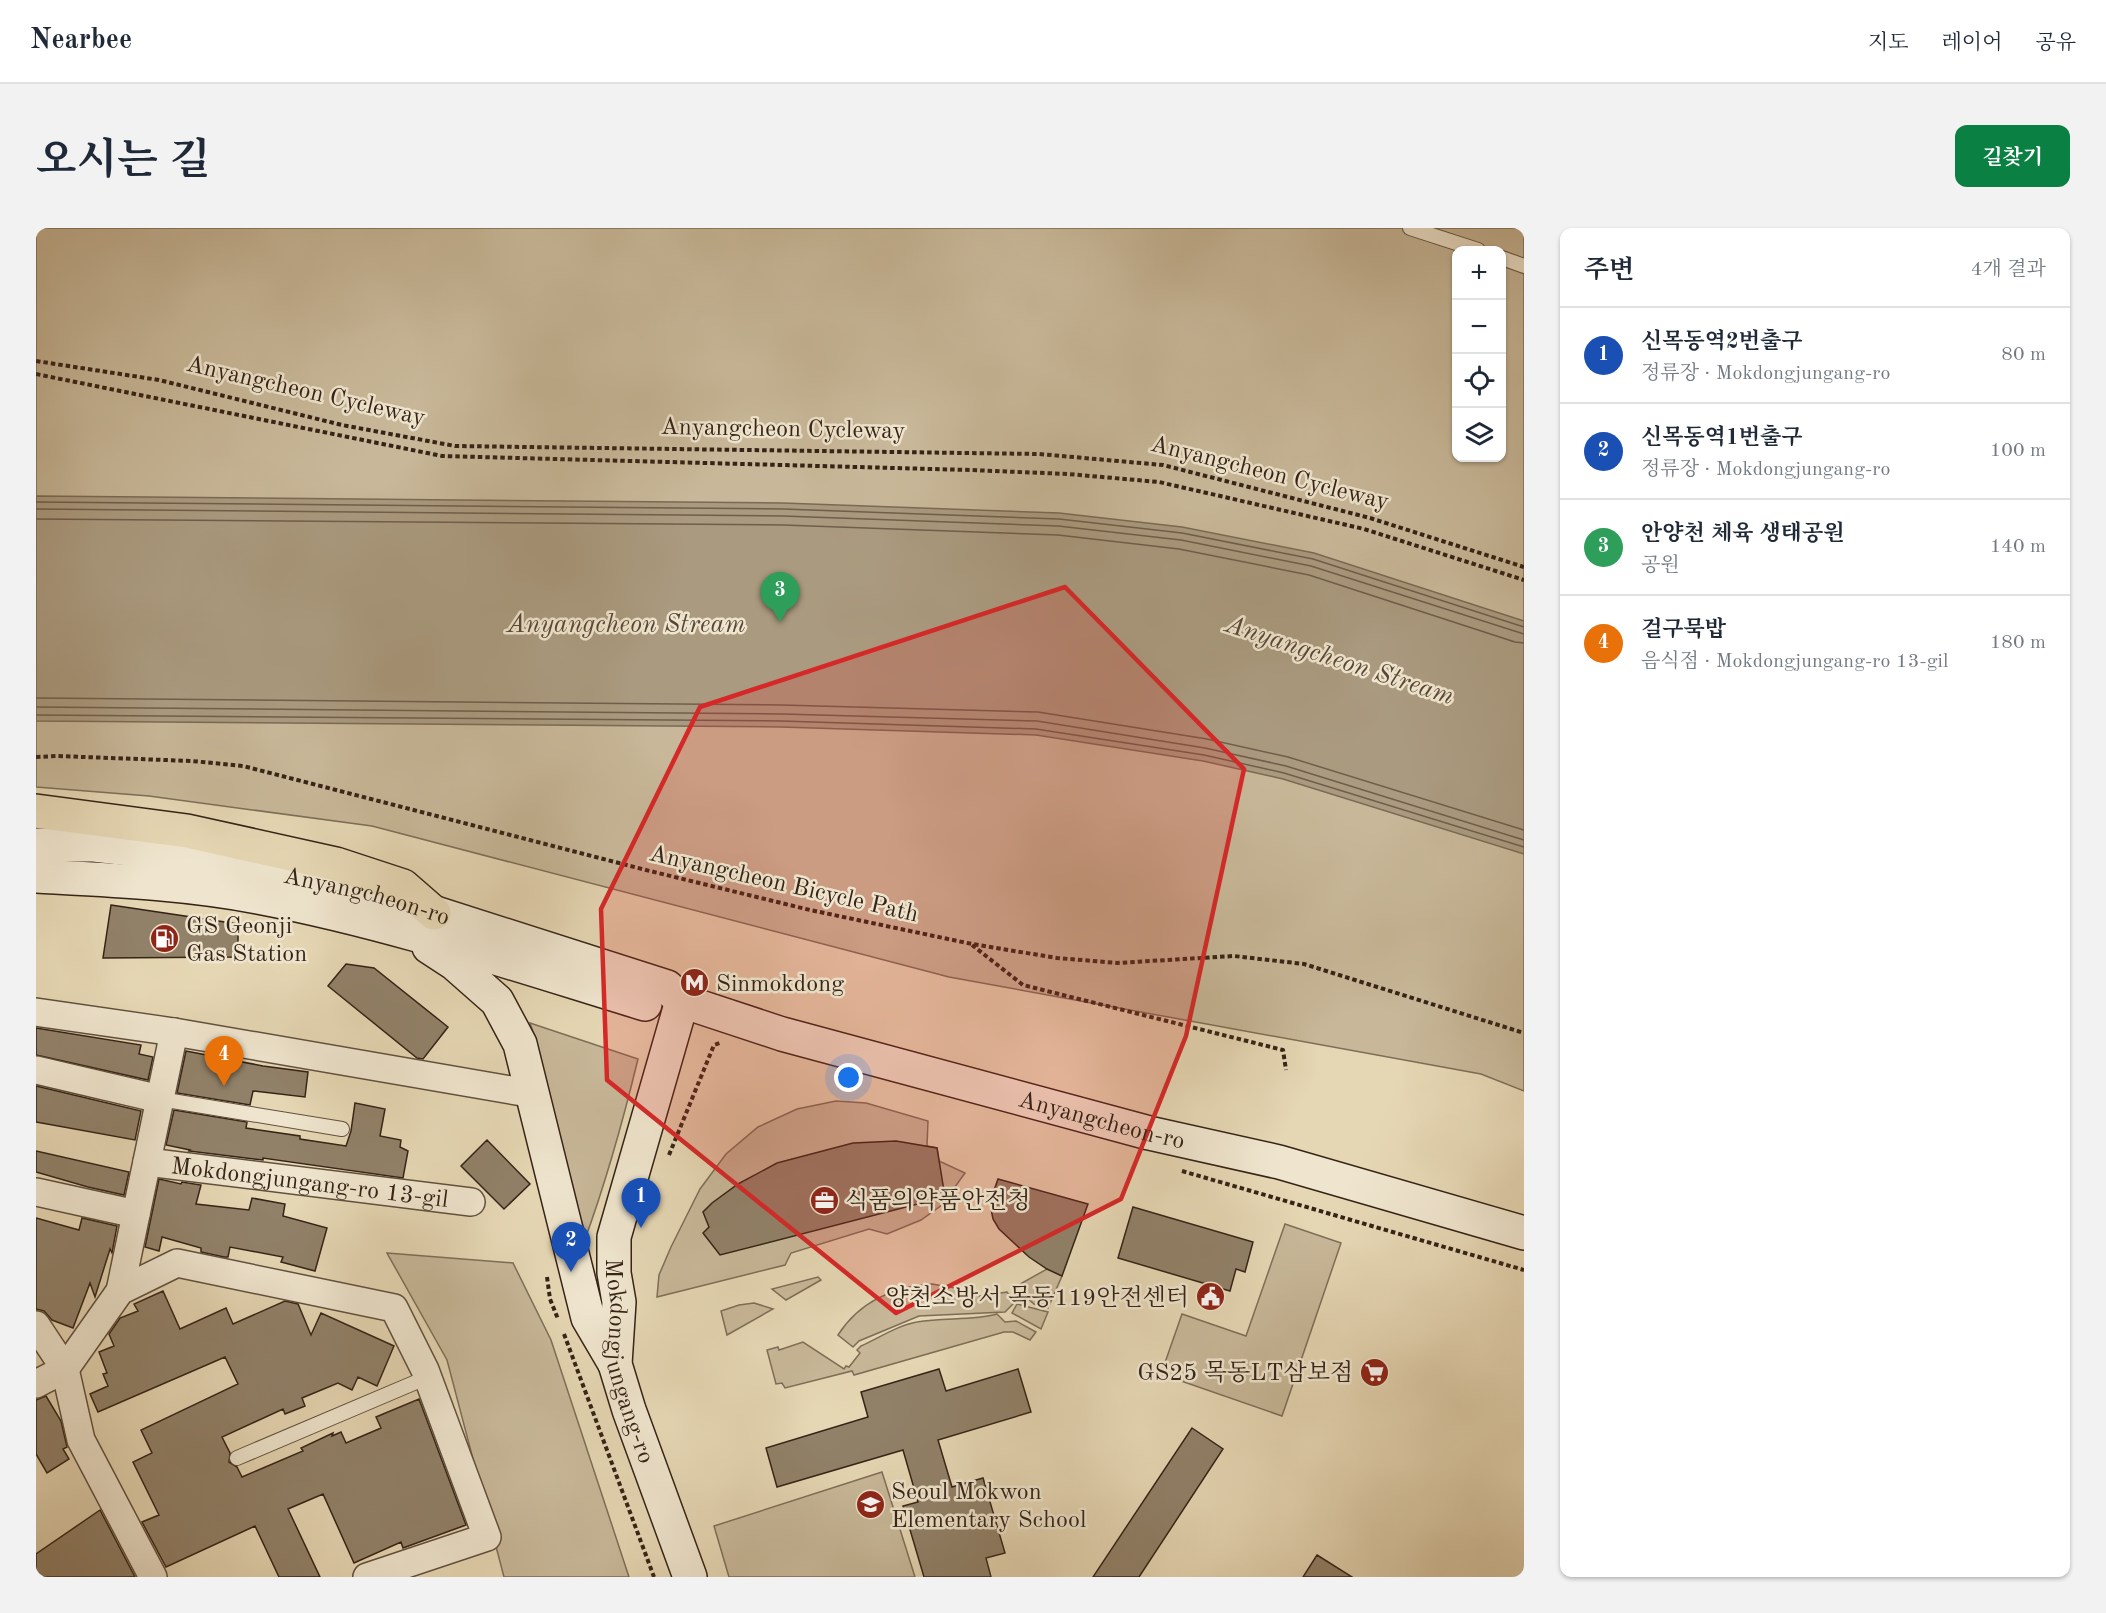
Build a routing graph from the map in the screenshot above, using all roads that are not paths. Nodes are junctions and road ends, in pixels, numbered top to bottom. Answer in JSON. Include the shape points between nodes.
{"nodes":[{"id":1,"x":1410,"y":228,"type":"edge"},
{"id":2,"x":1466,"y":246,"type":"edge"},
{"id":3,"x":1506,"y":259,"type":"edge"},
{"id":4,"x":1524,"y":266,"type":"edge"},
{"id":5,"x":36,"y":811,"type":"edge"},
{"id":6,"x":36,"y":823,"type":"edge"},
{"id":7,"x":36,"y":845,"type":"edge"},
{"id":8,"x":201,"y":857,"type":"junction"},
{"id":9,"x":36,"y":876,"type":"edge"},
{"id":10,"x":434,"y":913,"type":"junction"},
{"id":11,"x":405,"y":932,"type":"junction"},
{"id":12,"x":682,"y":1001,"type":"junction"},
{"id":13,"x":36,"y":1012,"type":"edge"},
{"id":14,"x":174,"y":1032,"type":"junction"},
{"id":15,"x":36,"y":1070,"type":"edge"},
{"id":16,"x":534,"y":1094,"type":"junction"},
{"id":17,"x":160,"y":1099,"type":"junction"},
{"id":18,"x":342,"y":1129,"type":"dead end"},
{"id":19,"x":147,"y":1162,"type":"junction"},
{"id":20,"x":36,"y":1192,"type":"edge"},
{"id":21,"x":471,"y":1202,"type":"dead end"},
{"id":22,"x":136,"y":1214,"type":"junction"},
{"id":23,"x":1524,"y":1233,"type":"edge"},
{"id":24,"x":120,"y":1291,"type":"junction"},
{"id":25,"x":36,"y":1325,"type":"edge"},
{"id":26,"x":615,"y":1364,"type":"junction"},
{"id":27,"x":64,"y":1369,"type":"junction"},
{"id":28,"x":428,"y":1377,"type":"junction"},
{"id":29,"x":36,"y":1384,"type":"edge"},
{"id":30,"x":237,"y":1458,"type":"dead end"},
{"id":31,"x":153,"y":1577,"type":"edge"},
{"id":32,"x":368,"y":1577,"type":"edge"},
{"id":33,"x":690,"y":1577,"type":"edge"}],
"edges":[{"from":1,"to":2,"type":"lane"},
{"from":3,"to":4,"type":"lane"},
{"from":5,"to":10,"type":"main road","via":[[187,831],[336,864],[403,886]]},
{"from":6,"to":8,"type":"main road","via":[[72,825],[167,842]]},
{"from":7,"to":8,"type":"main road","name":"Anyangcheon-ro","via":[[94,845]]},
{"from":8,"to":10,"type":"main road","name":"Anyangcheon-ro","via":[[376,894]]},
{"from":9,"to":11,"type":"main road","name":"Anyangcheon-ro","via":[[150,882],[257,897]]},
{"from":10,"to":12,"type":"main road","name":"Anyangcheon-ro","via":[[667,987]]},
{"from":11,"to":12,"type":"main road","name":"Anyangcheon-ro","via":[[657,1007]]},
{"from":11,"to":16,"type":"main road","via":[[455,964],[497,1001],[520,1044]]},
{"from":12,"to":23,"type":"main road","name":"Anyangcheon-ro","via":[[782,1034],[1149,1133],[1279,1162]]},
{"from":12,"to":26,"type":"main road","name":"Mokdongjungang-ro","via":[[614,1238],[619,1302]]},
{"from":13,"to":14,"type":"street"},
{"from":14,"to":16,"type":"street"},
{"from":14,"to":17,"type":"street","name":"Mokdongjungang-ro 13-gil"},
{"from":15,"to":17,"type":"street"},
{"from":16,"to":26,"type":"main road","via":[[588,1317]]},
{"from":17,"to":18,"type":"lane"},
{"from":17,"to":19,"type":"street","name":"Mokdongjungang-ro 13-gil"},
{"from":19,"to":21,"type":"street","name":"Mokdongjungang-ro 13-gil"},
{"from":19,"to":22,"type":"street","name":"Mokdongjungang-ro 13-gil"},
{"from":20,"to":22,"type":"street"},
{"from":22,"to":24,"type":"street","name":"Mokdongjungang-ro 13-gil"},
{"from":24,"to":27,"type":"street"},
{"from":24,"to":28,"type":"street","via":[[177,1263],[394,1308]]},
{"from":25,"to":27,"type":"street"},
{"from":26,"to":33,"type":"main road","name":"Mokdongjungang-ro","via":[[628,1410]]},
{"from":27,"to":29,"type":"street"},
{"from":27,"to":31,"type":"street","via":[[81,1440]]},
{"from":28,"to":30,"type":"lane"},
{"from":28,"to":32,"type":"street","via":[[487,1537]]}]}
